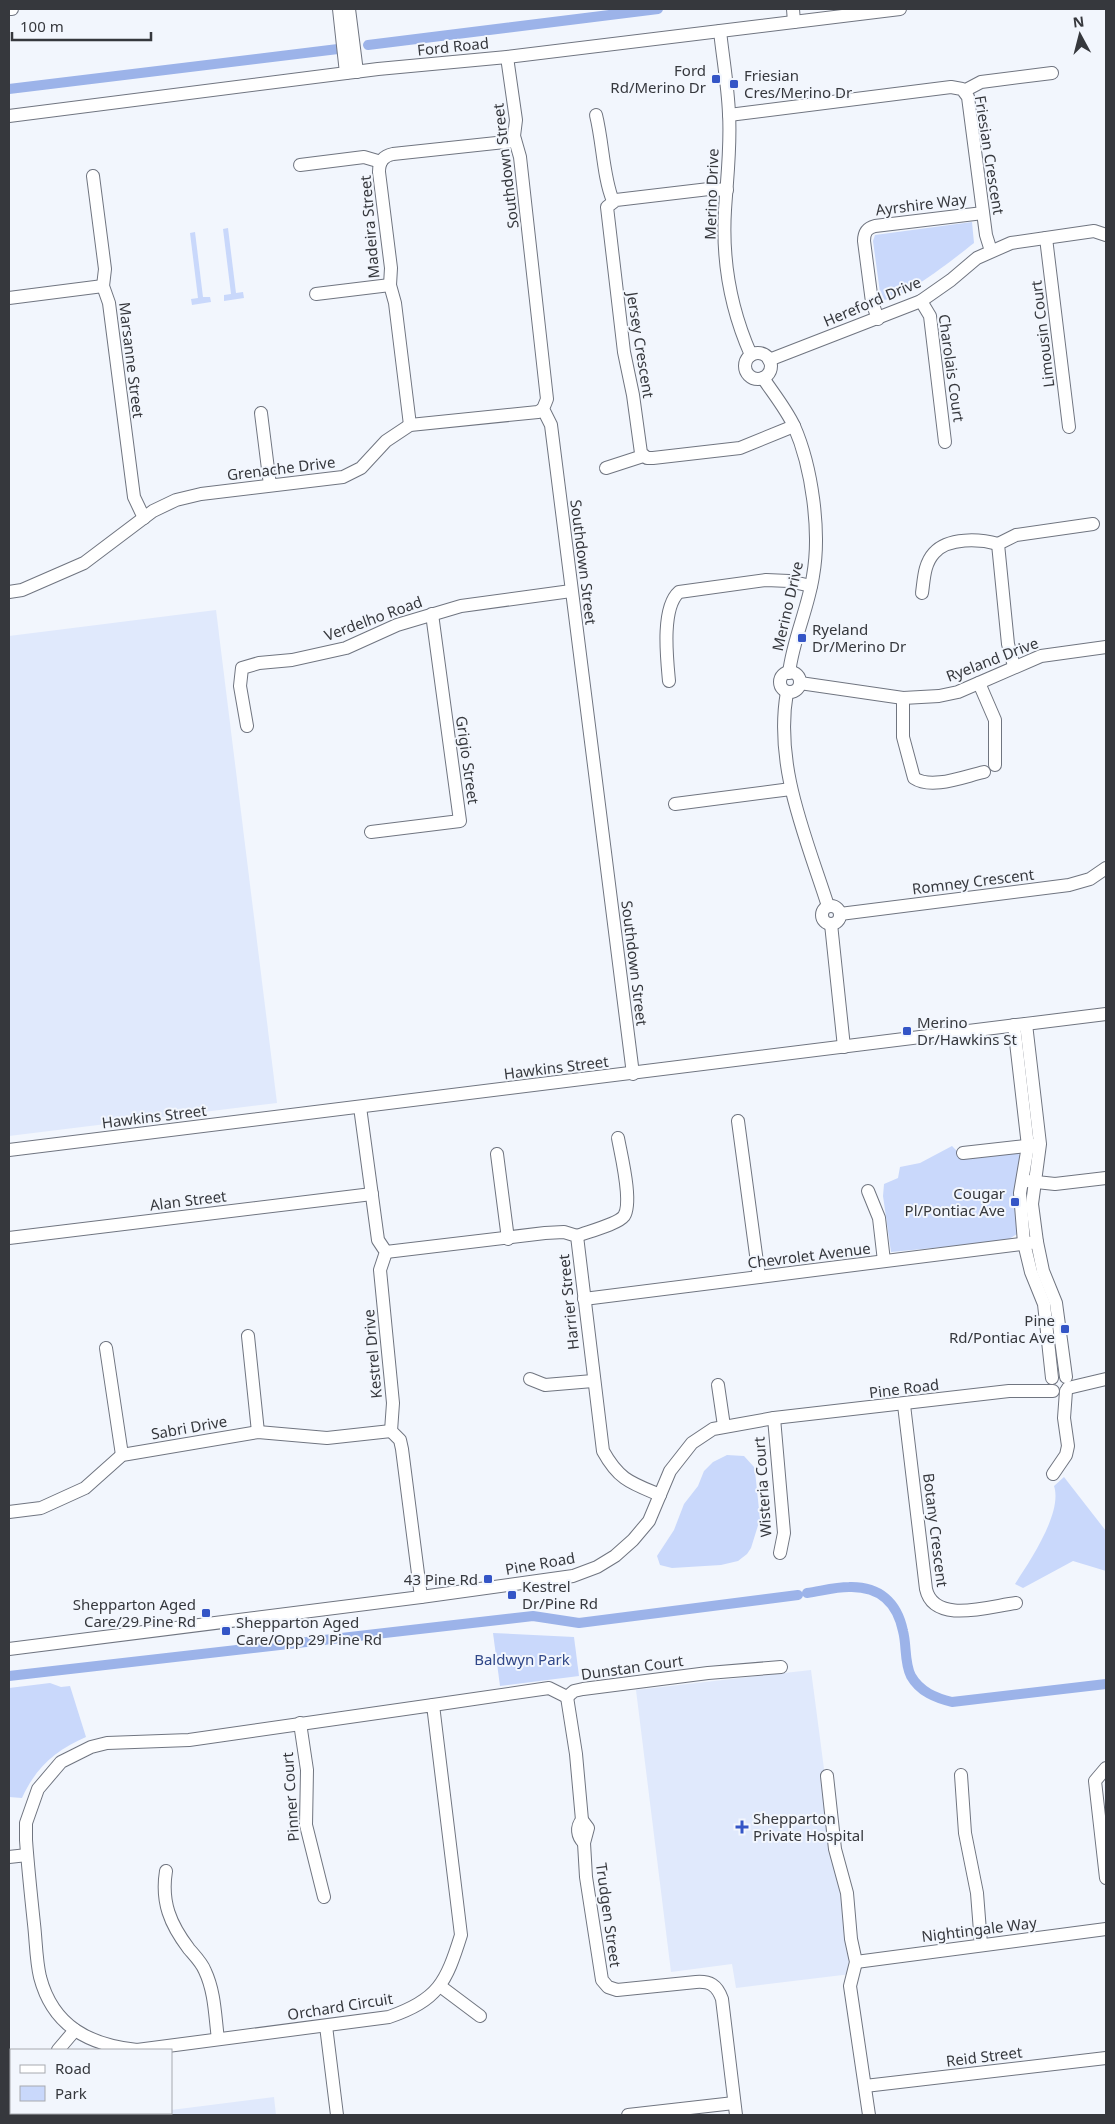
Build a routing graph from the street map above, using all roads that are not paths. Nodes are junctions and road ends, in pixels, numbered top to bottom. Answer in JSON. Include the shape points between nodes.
{"nodes":[{"id":1,"x":338,"y":9,"type":"edge"},
{"id":2,"x":349,"y":9,"type":"edge"},
{"id":3,"x":793,"y":9,"type":"edge"},
{"id":4,"x":900,"y":9,"type":"edge"},
{"id":5,"x":801,"y":17,"type":"edge"},
{"id":6,"x":720,"y":31,"type":"junction"},
{"id":7,"x":507,"y":56,"type":"junction"},
{"id":8,"x":352,"y":73,"type":"junction"},
{"id":9,"x":1052,"y":73,"type":"dead end"},
{"id":10,"x":964,"y":91,"type":"junction"},
{"id":11,"x":729,"y":114,"type":"junction"},
{"id":12,"x":596,"y":115,"type":"dead end"},
{"id":13,"x":9,"y":116,"type":"edge"},
{"id":14,"x":515,"y":141,"type":"junction"},
{"id":15,"x":381,"y":162,"type":"junction"},
{"id":16,"x":300,"y":165,"type":"dead end"},
{"id":17,"x":94,"y":176,"type":"dead end"},
{"id":18,"x":727,"y":190,"type":"junction"},
{"id":19,"x":613,"y":201,"type":"junction"},
{"id":20,"x":983,"y":213,"type":"junction"},
{"id":21,"x":1106,"y":223,"type":"edge"},
{"id":22,"x":1100,"y":233,"type":"edge"},
{"id":23,"x":1046,"y":238,"type":"junction"},
{"id":24,"x":991,"y":251,"type":"junction"},
{"id":25,"x":102,"y":286,"type":"junction"},
{"id":26,"x":390,"y":286,"type":"junction"},
{"id":27,"x":316,"y":294,"type":"dead end"},
{"id":28,"x":9,"y":298,"type":"edge"},
{"id":29,"x":921,"y":301,"type":"junction"},
{"id":30,"x":878,"y":319,"type":"junction"},
{"id":31,"x":751,"y":355,"type":"junction"},
{"id":32,"x":769,"y":360,"type":"junction"},
{"id":33,"x":763,"y":378,"type":"junction"},
{"id":34,"x":543,"y":410,"type":"junction"},
{"id":35,"x":261,"y":412,"type":"dead end"},
{"id":36,"x":410,"y":425,"type":"junction"},
{"id":37,"x":794,"y":426,"type":"junction"},
{"id":38,"x":1069,"y":427,"type":"dead end"},
{"id":39,"x":946,"y":442,"type":"dead end"},
{"id":40,"x":643,"y":456,"type":"junction"},
{"id":41,"x":606,"y":468,"type":"dead end"},
{"id":42,"x":270,"y":485,"type":"junction"},
{"id":43,"x":144,"y":518,"type":"junction"},
{"id":44,"x":1093,"y":524,"type":"dead end"},
{"id":45,"x":998,"y":544,"type":"junction"},
{"id":46,"x":811,"y":586,"type":"junction"},
{"id":47,"x":572,"y":591,"type":"junction"},
{"id":48,"x":9,"y":592,"type":"edge"},
{"id":49,"x":922,"y":593,"type":"dead end"},
{"id":50,"x":432,"y":614,"type":"junction"},
{"id":51,"x":1106,"y":647,"type":"edge"},
{"id":52,"x":1014,"y":666,"type":"junction"},
{"id":53,"x":789,"y":673,"type":"junction"},
{"id":54,"x":669,"y":682,"type":"dead end"},
{"id":55,"x":800,"y":683,"type":"junction"},
{"id":56,"x":979,"y":683,"type":"junction"},
{"id":57,"x":787,"y":692,"type":"junction"},
{"id":58,"x":903,"y":698,"type":"junction"},
{"id":59,"x":247,"y":726,"type":"dead end"},
{"id":60,"x":995,"y":765,"type":"dead end"},
{"id":61,"x":984,"y":772,"type":"dead end"},
{"id":62,"x":791,"y":789,"type":"junction"},
{"id":63,"x":675,"y":804,"type":"dead end"},
{"id":64,"x":370,"y":832,"type":"dead end"},
{"id":65,"x":1106,"y":868,"type":"edge"},
{"id":66,"x":828,"y":906,"type":"junction"},
{"id":67,"x":840,"y":914,"type":"junction"},
{"id":68,"x":831,"y":924,"type":"junction"},
{"id":69,"x":1106,"y":1014,"type":"edge"},
{"id":70,"x":1020,"y":1024,"type":"junction"},
{"id":71,"x":844,"y":1046,"type":"junction"},
{"id":72,"x":633,"y":1074,"type":"junction"},
{"id":73,"x":360,"y":1107,"type":"junction"},
{"id":74,"x":738,"y":1121,"type":"dead end"},
{"id":75,"x":618,"y":1138,"type":"dead end"},
{"id":76,"x":1034,"y":1145,"type":"junction"},
{"id":77,"x":9,"y":1150,"type":"edge"},
{"id":78,"x":963,"y":1153,"type":"dead end"},
{"id":79,"x":497,"y":1154,"type":"dead end"},
{"id":80,"x":1106,"y":1178,"type":"edge"},
{"id":81,"x":1028,"y":1182,"type":"junction"},
{"id":82,"x":868,"y":1191,"type":"dead end"},
{"id":83,"x":372,"y":1194,"type":"junction"},
{"id":84,"x":577,"y":1236,"type":"junction"},
{"id":85,"x":9,"y":1238,"type":"edge"},
{"id":86,"x":508,"y":1238,"type":"junction"},
{"id":87,"x":1030,"y":1242,"type":"junction"},
{"id":88,"x":386,"y":1252,"type":"junction"},
{"id":89,"x":884,"y":1262,"type":"junction"},
{"id":90,"x":759,"y":1278,"type":"junction"},
{"id":91,"x":584,"y":1299,"type":"junction"},
{"id":92,"x":248,"y":1336,"type":"dead end"},
{"id":93,"x":106,"y":1348,"type":"dead end"},
{"id":94,"x":530,"y":1379,"type":"dead end"},
{"id":95,"x":1103,"y":1379,"type":"edge"},
{"id":96,"x":593,"y":1381,"type":"junction"},
{"id":97,"x":1060,"y":1384,"type":"junction"},
{"id":98,"x":718,"y":1385,"type":"dead end"},
{"id":99,"x":904,"y":1405,"type":"junction"},
{"id":100,"x":774,"y":1418,"type":"junction"},
{"id":101,"x":724,"y":1426,"type":"junction"},
{"id":102,"x":391,"y":1431,"type":"junction"},
{"id":103,"x":258,"y":1432,"type":"junction"},
{"id":104,"x":122,"y":1455,"type":"junction"},
{"id":105,"x":1052,"y":1474,"type":"dead end"},
{"id":106,"x":660,"y":1495,"type":"junction"},
{"id":107,"x":9,"y":1512,"type":"edge"},
{"id":108,"x":780,"y":1553,"type":"dead end"},
{"id":109,"x":421,"y":1597,"type":"junction"},
{"id":110,"x":1016,"y":1602,"type":"dead end"},
{"id":111,"x":9,"y":1649,"type":"edge"},
{"id":112,"x":781,"y":1668,"type":"dead end"},
{"id":113,"x":567,"y":1697,"type":"junction"},
{"id":114,"x":433,"y":1705,"type":"junction"},
{"id":115,"x":300,"y":1722,"type":"junction"},
{"id":116,"x":1106,"y":1768,"type":"edge"},
{"id":117,"x":961,"y":1775,"type":"dead end"},
{"id":118,"x":827,"y":1776,"type":"dead end"},
{"id":119,"x":27,"y":1855,"type":"junction"},
{"id":120,"x":9,"y":1857,"type":"edge"},
{"id":121,"x":166,"y":1871,"type":"dead end"},
{"id":122,"x":1106,"y":1878,"type":"edge"},
{"id":123,"x":324,"y":1897,"type":"dead end"},
{"id":124,"x":1106,"y":1929,"type":"edge"},
{"id":125,"x":981,"y":1944,"type":"junction"},
{"id":126,"x":856,"y":1962,"type":"junction"},
{"id":127,"x":440,"y":1986,"type":"junction"},
{"id":128,"x":480,"y":2016,"type":"dead end"},
{"id":129,"x":326,"y":2026,"type":"junction"},
{"id":130,"x":75,"y":2030,"type":"junction"},
{"id":131,"x":218,"y":2040,"type":"junction"},
{"id":132,"x":59,"y":2049,"type":"edge"},
{"id":133,"x":128,"y":2049,"type":"edge"},
{"id":134,"x":145,"y":2049,"type":"edge"},
{"id":135,"x":1106,"y":2058,"type":"edge"},
{"id":136,"x":866,"y":2086,"type":"junction"},
{"id":137,"x":735,"y":2109,"type":"edge"},
{"id":138,"x":337,"y":2115,"type":"edge"},
{"id":139,"x":628,"y":2115,"type":"edge"},
{"id":140,"x":869,"y":2115,"type":"edge"}],
"edges":[{"from":1,"to":8,"type":"street"},
{"from":2,"to":8,"type":"street"},
{"from":3,"to":5,"type":"street"},
{"from":4,"to":5,"type":"street","name":"Ford Road"},
{"from":5,"to":6,"type":"street","name":"Ford Road"},
{"from":6,"to":7,"type":"street","name":"Ford Road"},
{"from":6,"to":11,"type":"street","name":"Merino Drive"},
{"from":7,"to":8,"type":"street","name":"Ford Road"},
{"from":7,"to":14,"type":"street","name":"Southdown Street","via":[[516,122]]},
{"from":8,"to":13,"type":"street","name":"Ford Road"},
{"from":9,"to":10,"type":"street","via":[[981,82]]},
{"from":10,"to":11,"type":"street","name":"Friesian Crescent","via":[[951,87]]},
{"from":10,"to":20,"type":"street","name":"Friesian Crescent","via":[[968,97]]},
{"from":11,"to":18,"type":"street","name":"Merino Drive"},
{"from":12,"to":19,"type":"street","via":[[607,185]]},
{"from":14,"to":15,"type":"street","name":"Madeira Street","via":[[393,154]]},
{"from":14,"to":34,"type":"street","name":"Southdown Street","via":[[520,157],[547,399]]},
{"from":15,"to":16,"type":"street","via":[[364,157]]},
{"from":15,"to":26,"type":"street","name":"Madeira Street","via":[[379,172],[391,268]]},
{"from":17,"to":25,"type":"street","name":"Marsanne Street","via":[[105,269]]},
{"from":18,"to":19,"type":"street","via":[[710,189]]},
{"from":18,"to":31,"type":"street","name":"Merino Drive","via":[[725,244],[728,274],[738,320]]},
{"from":19,"to":40,"type":"street","name":"Jersey Crescent","via":[[606,212],[624,352]]},
{"from":20,"to":24,"type":"street","name":"Friesian Crescent"},
{"from":20,"to":30,"type":"street","name":"Ayrshire Way","via":[[868,229],[864,241],[872,302]]},
{"from":21,"to":22,"type":"street","name":"Hereford Drive"},
{"from":22,"to":23,"type":"street","name":"Hereford Drive"},
{"from":23,"to":24,"type":"street","name":"Hereford Drive","via":[[1011,243]]},
{"from":23,"to":38,"type":"street","name":"Limousin Court"},
{"from":24,"to":29,"type":"street","name":"Hereford Drive"},
{"from":25,"to":28,"type":"street"},
{"from":25,"to":43,"type":"street","name":"Marsanne Street","via":[[109,303],[134,497]]},
{"from":26,"to":27,"type":"street"},
{"from":26,"to":36,"type":"street","name":"Madeira Street","via":[[395,303]]},
{"from":29,"to":30,"type":"street","name":"Hereford Drive"},
{"from":29,"to":39,"type":"street","name":"Charolais Court","via":[[930,316]]},
{"from":30,"to":32,"type":"street","name":"Hereford Drive"},
{"from":31,"to":32,"type":"street","via":[[763,354]]},
{"from":31,"to":33,"type":"street","via":[[745,370],[751,377]]},
{"from":32,"to":33,"type":"street","via":[[771,368]]},
{"from":33,"to":37,"type":"street","name":"Merino Drive"},
{"from":34,"to":36,"type":"street","name":"Grenache Drive"},
{"from":34,"to":47,"type":"street","name":"Southdown Street","via":[[550,425]]},
{"from":35,"to":42,"type":"street"},
{"from":36,"to":42,"type":"street","name":"Grenache Drive","via":[[386,442],[352,474]]},
{"from":37,"to":40,"type":"street","via":[[740,448],[653,458]]},
{"from":37,"to":46,"type":"street","name":"Merino Drive","via":[[805,461],[814,514]]},
{"from":40,"to":41,"type":"street"},
{"from":42,"to":43,"type":"street","name":"Grenache Drive","via":[[184,498]]},
{"from":43,"to":48,"type":"street","name":"Grenache Drive","via":[[84,563],[22,590]]},
{"from":44,"to":45,"type":"street","via":[[1016,535]]},
{"from":45,"to":49,"type":"street","via":[[970,541],[955,543],[935,552],[924,572]]},
{"from":45,"to":52,"type":"street","via":[[1008,644]]},
{"from":46,"to":53,"type":"street","name":"Merino Drive"},
{"from":46,"to":54,"type":"street","via":[[766,580],[679,592],[672,603],[666,645]]},
{"from":47,"to":50,"type":"street","name":"Verdelho Road","via":[[461,606]]},
{"from":47,"to":72,"type":"street","name":"Southdown Street"},
{"from":50,"to":59,"type":"street","name":"Verdelho Road","via":[[397,625],[346,648],[242,668],[240,686]]},
{"from":50,"to":64,"type":"street","name":"Grigio Street","via":[[460,821]]},
{"from":51,"to":52,"type":"street","name":"Ryeland Drive","via":[[1050,654]]},
{"from":52,"to":56,"type":"street","name":"Ryeland Drive"},
{"from":53,"to":55,"type":"street","via":[[798,677]]},
{"from":53,"to":57,"type":"street","via":[[780,682]]},
{"from":55,"to":57,"type":"street","via":[[795,690]]},
{"from":55,"to":58,"type":"street","name":"Ryeland Drive"},
{"from":56,"to":58,"type":"street","name":"Ryeland Drive","via":[[939,696]]},
{"from":56,"to":60,"type":"street","via":[[995,720]]},
{"from":57,"to":62,"type":"street","via":[[784,734]]},
{"from":58,"to":61,"type":"street","via":[[904,737],[914,778],[935,782]]},
{"from":62,"to":63,"type":"street"},
{"from":62,"to":66,"type":"street"},
{"from":65,"to":67,"type":"street","name":"Romney Crescent","via":[[1090,879],[1069,885]]},
{"from":66,"to":67,"type":"street","via":[[837,908]]},
{"from":66,"to":68,"type":"street","via":[[822,912],[822,918]]},
{"from":67,"to":68,"type":"street","via":[[837,922]]},
{"from":68,"to":71,"type":"street"},
{"from":69,"to":70,"type":"street","name":"Hawkins Street"},
{"from":70,"to":71,"type":"street","name":"Hawkins Street"},
{"from":70,"to":76,"type":"street"},
{"from":71,"to":72,"type":"street","name":"Hawkins Street"},
{"from":72,"to":73,"type":"street","name":"Hawkins Street"},
{"from":73,"to":77,"type":"street","name":"Hawkins Street"},
{"from":73,"to":83,"type":"street"},
{"from":74,"to":90,"type":"street"},
{"from":75,"to":84,"type":"street","via":[[628,1204],[624,1216]]},
{"from":76,"to":78,"type":"street"},
{"from":76,"to":81,"type":"street"},
{"from":79,"to":86,"type":"street"},
{"from":80,"to":81,"type":"street","via":[[1054,1184]]},
{"from":81,"to":87,"type":"street","via":[[1032,1204]]},
{"from":82,"to":89,"type":"street","via":[[879,1218]]},
{"from":83,"to":85,"type":"street","name":"Alan Street"},
{"from":83,"to":88,"type":"street","via":[[378,1240]]},
{"from":84,"to":86,"type":"street","name":"Harrier Street","via":[[564,1232]]},
{"from":84,"to":91,"type":"street","name":"Harrier Street"},
{"from":86,"to":88,"type":"street","name":"Harrier Street"},
{"from":87,"to":89,"type":"street","name":"Chevrolet Avenue"},
{"from":87,"to":97,"type":"street","via":[[1056,1303]]},
{"from":88,"to":102,"type":"street","name":"Kestrel Drive","via":[[380,1270],[393,1403]]},
{"from":89,"to":90,"type":"street","name":"Chevrolet Avenue"},
{"from":90,"to":91,"type":"street","name":"Chevrolet Avenue"},
{"from":91,"to":96,"type":"street","name":"Harrier Street"},
{"from":92,"to":103,"type":"street"},
{"from":93,"to":104,"type":"street"},
{"from":94,"to":96,"type":"street","via":[[544,1385]]},
{"from":95,"to":97,"type":"street","name":"Pine Road"},
{"from":96,"to":106,"type":"street","name":"Harrier Street","via":[[603,1451],[611,1466],[623,1479]]},
{"from":97,"to":99,"type":"street","name":"Pine Road"},
{"from":97,"to":105,"type":"street","via":[[1068,1446]]},
{"from":98,"to":101,"type":"street"},
{"from":99,"to":100,"type":"street","name":"Pine Road"},
{"from":99,"to":110,"type":"street","name":"Botany Crescent","via":[[930,1601],[950,1611]]},
{"from":100,"to":101,"type":"street","name":"Pine Road"},
{"from":100,"to":108,"type":"street","name":"Wisteria Court","via":[[784,1533]]},
{"from":101,"to":106,"type":"street","name":"Pine Road","via":[[692,1443],[670,1471]]},
{"from":102,"to":103,"type":"street","name":"Sabri Drive","via":[[327,1438]]},
{"from":102,"to":109,"type":"street","via":[[400,1440],[402,1449]]},
{"from":103,"to":104,"type":"street","name":"Sabri Drive"},
{"from":104,"to":107,"type":"street","via":[[85,1488],[41,1508]]},
{"from":106,"to":109,"type":"street","name":"Pine Road","via":[[649,1522],[615,1556],[597,1567],[552,1580]]},
{"from":109,"to":111,"type":"street","name":"Pine Road"},
{"from":112,"to":113,"type":"street","name":"Dunstan Court","via":[[708,1673],[583,1689]]},
{"from":113,"to":114,"type":"street","name":"Dunstan Court","via":[[550,1688]]},
{"from":113,"to":137,"type":"street","name":"Trudgen Street","via":[[582,1820],[578,1829],[584,1843],[602,1980],[616,1990],[702,1982],[715,1986],[722,1998]]},
{"from":114,"to":115,"type":"street","name":"Orchard Circuit"},
{"from":114,"to":127,"type":"street","name":"Orchard Circuit","via":[[461,1935],[449,1971]]},
{"from":115,"to":119,"type":"street","name":"Orchard Circuit","via":[[189,1740],[107,1743],[77,1752],[61,1762],[38,1789],[26,1823]]},
{"from":115,"to":123,"type":"street","name":"Pinner Court","via":[[307,1770],[306,1825]]},
{"from":116,"to":122,"type":"street","via":[[1095,1781]]},
{"from":117,"to":125,"type":"street","via":[[965,1833],[977,1893]]},
{"from":118,"to":126,"type":"street","via":[[834,1849],[847,1893]]},
{"from":119,"to":120,"type":"street"},
{"from":119,"to":130,"type":"street","name":"Orchard Circuit","via":[[40,1977],[60,2016]]},
{"from":121,"to":131,"type":"street","via":[[164,1887],[168,1916],[205,1969],[212,1988]]},
{"from":124,"to":125,"type":"street","name":"Nightingale Way"},
{"from":125,"to":126,"type":"street","name":"Nightingale Way"},
{"from":126,"to":136,"type":"street","via":[[850,1986]]},
{"from":127,"to":128,"type":"street"},
{"from":127,"to":129,"type":"street","name":"Orchard Circuit","via":[[423,2003],[410,2010],[389,2017]]},
{"from":129,"to":131,"type":"street","name":"Orchard Circuit"},
{"from":129,"to":138,"type":"street"},
{"from":130,"to":132,"type":"street"},
{"from":130,"to":133,"type":"street","name":"Orchard Circuit","via":[[111,2047]]},
{"from":131,"to":134,"type":"street","name":"Orchard Circuit"},
{"from":135,"to":136,"type":"street","name":"Reid Street"},
{"from":136,"to":140,"type":"street"},
{"from":137,"to":139,"type":"street"}]}
